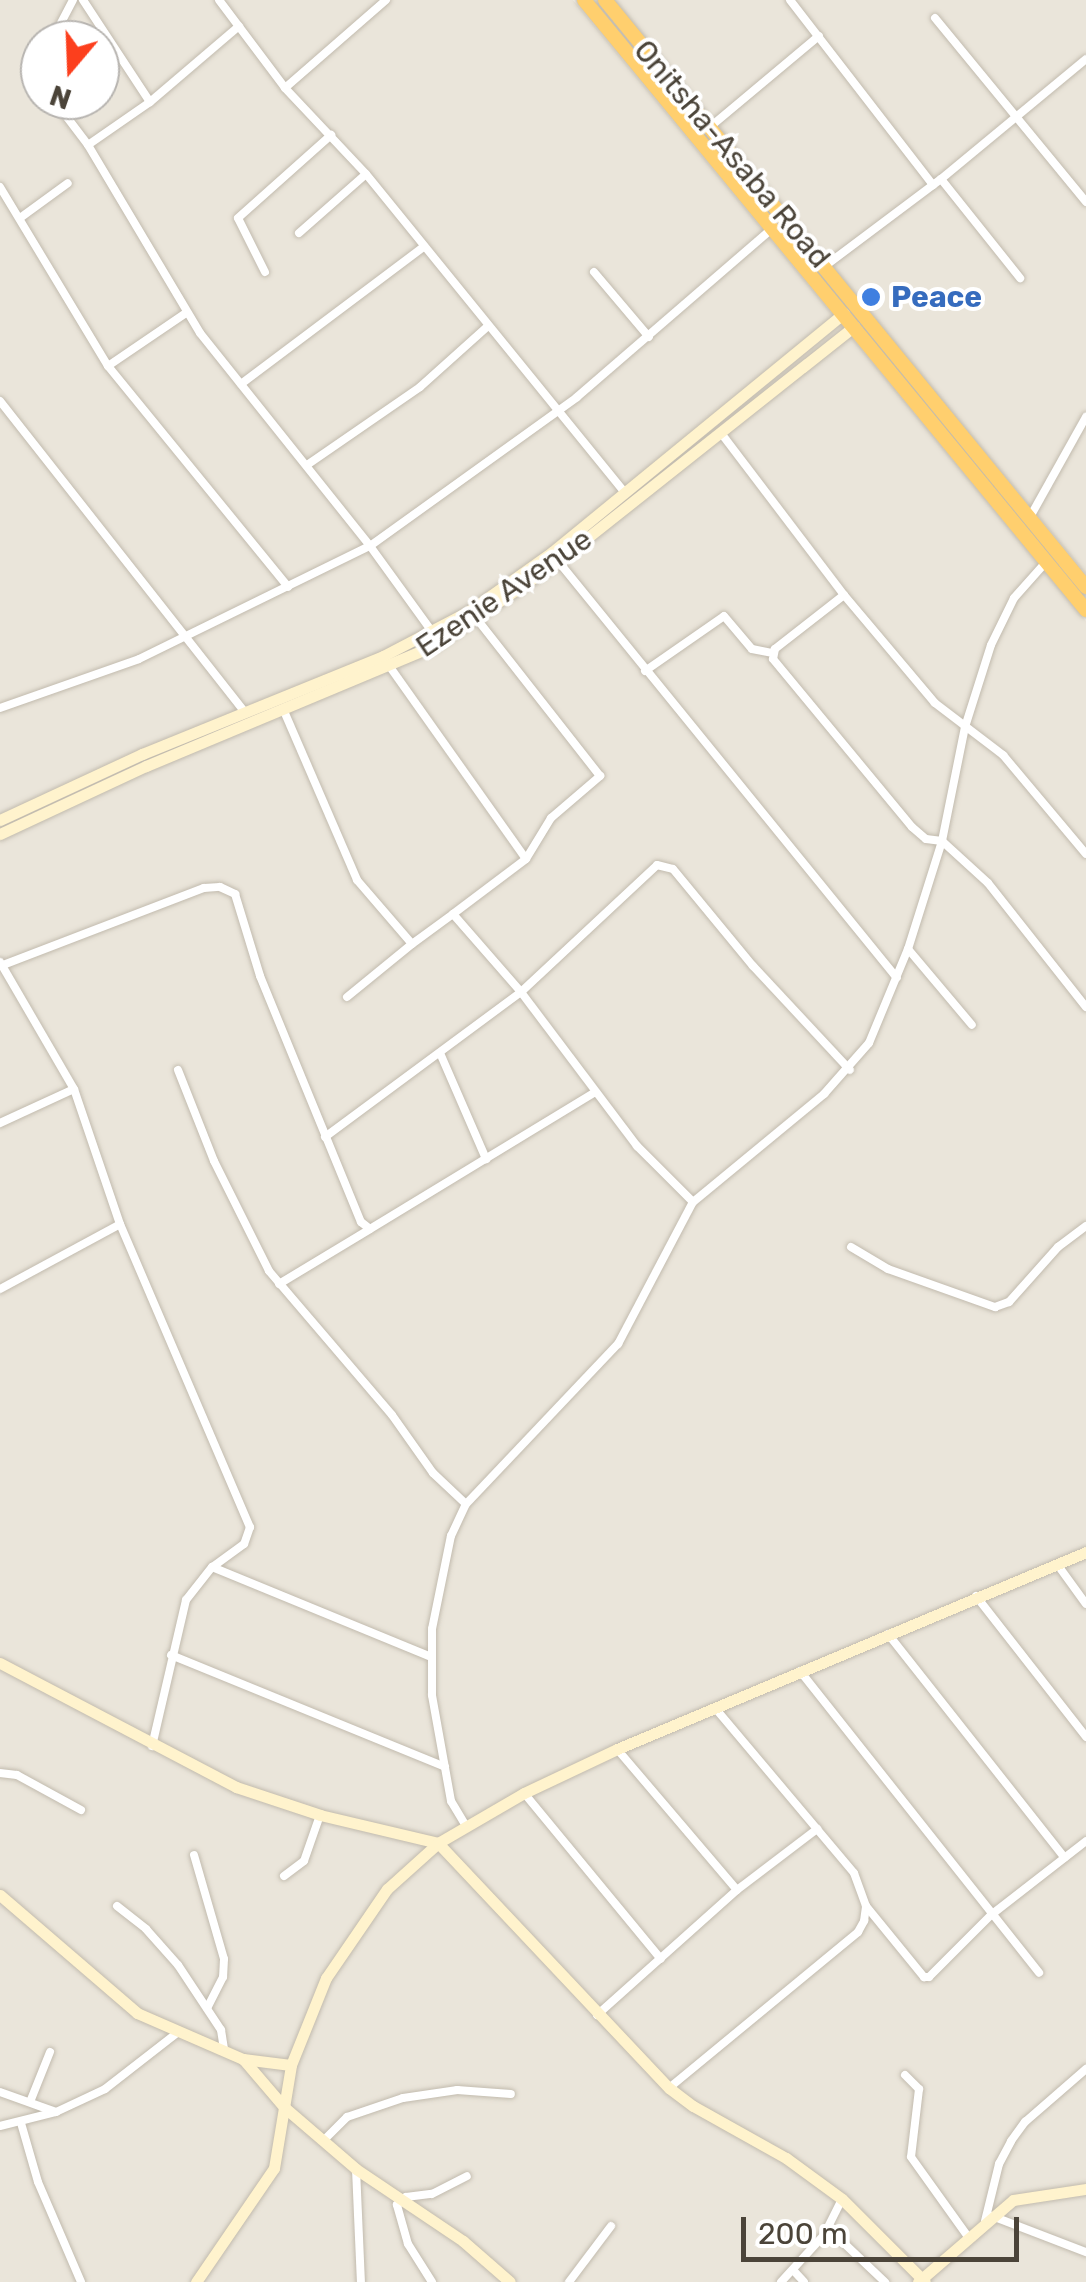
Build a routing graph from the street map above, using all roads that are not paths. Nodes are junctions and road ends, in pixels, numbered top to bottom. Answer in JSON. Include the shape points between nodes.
{"nodes":[{"id":1,"x":83,"y":0,"type":"edge"},
{"id":2,"x":218,"y":0,"type":"edge"},
{"id":3,"x":386,"y":0,"type":"edge"},
{"id":4,"x":584,"y":0,"type":"edge"},
{"id":5,"x":605,"y":0,"type":"edge"},
{"id":6,"x":790,"y":0,"type":"edge"},
{"id":7,"x":935,"y":18,"type":"dead end"},
{"id":8,"x":239,"y":26,"type":"junction"},
{"id":9,"x":819,"y":36,"type":"junction"},
{"id":10,"x":1086,"y":59,"type":"edge"},
{"id":11,"x":286,"y":88,"type":"junction"},
{"id":12,"x":150,"y":102,"type":"junction"},
{"id":13,"x":1016,"y":118,"type":"junction"},
{"id":14,"x":69,"y":120,"type":"edge"},
{"id":15,"x":710,"y":127,"type":"junction"},
{"id":16,"x":331,"y":135,"type":"junction"},
{"id":17,"x":88,"y":145,"type":"junction"},
{"id":18,"x":366,"y":174,"type":"junction"},
{"id":19,"x":937,"y":182,"type":"junction"},
{"id":20,"x":68,"y":183,"type":"dead end"},
{"id":21,"x":0,"y":187,"type":"edge"},
{"id":22,"x":1086,"y":202,"type":"edge"},
{"id":23,"x":20,"y":218,"type":"junction"},
{"id":24,"x":773,"y":228,"type":"junction"},
{"id":25,"x":299,"y":233,"type":"dead end"},
{"id":26,"x":422,"y":248,"type":"junction"},
{"id":27,"x":825,"y":266,"type":"junction"},
{"id":28,"x":264,"y":272,"type":"dead end"},
{"id":29,"x":594,"y":272,"type":"dead end"},
{"id":30,"x":1020,"y":278,"type":"dead end"},
{"id":31,"x":186,"y":313,"type":"junction"},
{"id":32,"x":844,"y":313,"type":"junction"},
{"id":33,"x":488,"y":326,"type":"junction"},
{"id":34,"x":854,"y":326,"type":"junction"},
{"id":35,"x":649,"y":337,"type":"junction"},
{"id":36,"x":108,"y":366,"type":"junction"},
{"id":37,"x":241,"y":384,"type":"junction"},
{"id":38,"x":0,"y":400,"type":"edge"},
{"id":39,"x":556,"y":410,"type":"junction"},
{"id":40,"x":1086,"y":417,"type":"edge"},
{"id":41,"x":722,"y":433,"type":"junction"},
{"id":42,"x":307,"y":465,"type":"junction"},
{"id":43,"x":624,"y":492,"type":"junction"},
{"id":44,"x":1030,"y":517,"type":"junction"},
{"id":45,"x":370,"y":546,"type":"junction"},
{"id":46,"x":558,"y":561,"type":"junction"},
{"id":47,"x":1047,"y":561,"type":"junction"},
{"id":48,"x":1086,"y":586,"type":"edge"},
{"id":49,"x":288,"y":587,"type":"junction"},
{"id":50,"x":844,"y":595,"type":"junction"},
{"id":51,"x":1086,"y":610,"type":"edge"},
{"id":52,"x":477,"y":618,"type":"junction"},
{"id":53,"x":432,"y":633,"type":"junction"},
{"id":54,"x":186,"y":637,"type":"junction"},
{"id":55,"x":772,"y":653,"type":"junction"},
{"id":56,"x":390,"y":667,"type":"junction"},
{"id":57,"x":645,"y":670,"type":"junction"},
{"id":58,"x":0,"y":708,"type":"edge"},
{"id":59,"x":284,"y":711,"type":"junction"},
{"id":60,"x":246,"y":712,"type":"junction"},
{"id":61,"x":964,"y":727,"type":"junction"},
{"id":62,"x":207,"y":735,"type":"junction"},
{"id":63,"x":0,"y":820,"type":"edge"},
{"id":64,"x":0,"y":834,"type":"edge"},
{"id":65,"x":942,"y":842,"type":"junction"},
{"id":66,"x":1086,"y":854,"type":"edge"},
{"id":67,"x":526,"y":859,"type":"junction"},
{"id":68,"x":453,"y":914,"type":"junction"},
{"id":69,"x":412,"y":944,"type":"junction"},
{"id":70,"x":908,"y":949,"type":"junction"},
{"id":71,"x":1,"y":963,"type":"edge"},
{"id":72,"x":897,"y":978,"type":"junction"},
{"id":73,"x":521,"y":992,"type":"junction"},
{"id":74,"x":347,"y":997,"type":"dead end"},
{"id":75,"x":1086,"y":1007,"type":"edge"},
{"id":76,"x":972,"y":1025,"type":"dead end"},
{"id":77,"x":440,"y":1053,"type":"junction"},
{"id":78,"x":178,"y":1070,"type":"dead end"},
{"id":79,"x":850,"y":1070,"type":"junction"},
{"id":80,"x":74,"y":1089,"type":"junction"},
{"id":81,"x":594,"y":1094,"type":"junction"},
{"id":82,"x":0,"y":1122,"type":"edge"},
{"id":83,"x":325,"y":1137,"type":"junction"},
{"id":84,"x":486,"y":1159,"type":"junction"},
{"id":85,"x":693,"y":1202,"type":"junction"},
{"id":86,"x":120,"y":1224,"type":"junction"},
{"id":87,"x":1086,"y":1226,"type":"edge"},
{"id":88,"x":370,"y":1229,"type":"junction"},
{"id":89,"x":850,"y":1247,"type":"dead end"},
{"id":90,"x":279,"y":1284,"type":"junction"},
{"id":91,"x":0,"y":1289,"type":"edge"},
{"id":92,"x":466,"y":1504,"type":"junction"},
{"id":93,"x":1086,"y":1552,"type":"edge"},
{"id":94,"x":1057,"y":1564,"type":"junction"},
{"id":95,"x":212,"y":1567,"type":"junction"},
{"id":96,"x":976,"y":1596,"type":"junction"},
{"id":97,"x":1086,"y":1604,"type":"edge"},
{"id":98,"x":888,"y":1634,"type":"junction"},
{"id":99,"x":171,"y":1655,"type":"junction"},
{"id":100,"x":431,"y":1656,"type":"junction"},
{"id":101,"x":3,"y":1669,"type":"edge"},
{"id":102,"x":800,"y":1671,"type":"junction"},
{"id":103,"x":715,"y":1708,"type":"junction"},
{"id":104,"x":1086,"y":1737,"type":"edge"},
{"id":105,"x":152,"y":1746,"type":"junction"},
{"id":106,"x":617,"y":1749,"type":"junction"},
{"id":107,"x":445,"y":1767,"type":"junction"},
{"id":108,"x":0,"y":1773,"type":"edge"},
{"id":109,"x":524,"y":1793,"type":"junction"},
{"id":110,"x":81,"y":1810,"type":"dead end"},
{"id":111,"x":320,"y":1815,"type":"junction"},
{"id":112,"x":466,"y":1826,"type":"junction"},
{"id":113,"x":817,"y":1828,"type":"junction"},
{"id":114,"x":1086,"y":1840,"type":"edge"},
{"id":115,"x":438,"y":1843,"type":"junction"},
{"id":116,"x":194,"y":1855,"type":"dead end"},
{"id":117,"x":1065,"y":1858,"type":"junction"},
{"id":118,"x":284,"y":1876,"type":"dead end"},
{"id":119,"x":737,"y":1890,"type":"junction"},
{"id":120,"x":0,"y":1895,"type":"edge"},
{"id":121,"x":117,"y":1906,"type":"dead end"},
{"id":122,"x":866,"y":1906,"type":"junction"},
{"id":123,"x":990,"y":1915,"type":"junction"},
{"id":124,"x":661,"y":1958,"type":"junction"},
{"id":125,"x":1039,"y":1973,"type":"dead end"},
{"id":126,"x":207,"y":2008,"type":"junction"},
{"id":127,"x":597,"y":2015,"type":"junction"},
{"id":128,"x":177,"y":2033,"type":"junction"},
{"id":129,"x":224,"y":2048,"type":"junction"},
{"id":130,"x":50,"y":2052,"type":"dead end"},
{"id":131,"x":243,"y":2059,"type":"junction"},
{"id":132,"x":291,"y":2065,"type":"junction"},
{"id":133,"x":1086,"y":2068,"type":"edge"},
{"id":134,"x":906,"y":2075,"type":"dead end"},
{"id":135,"x":670,"y":2088,"type":"junction"},
{"id":136,"x":0,"y":2092,"type":"edge"},
{"id":137,"x":511,"y":2094,"type":"dead end"},
{"id":138,"x":30,"y":2102,"type":"junction"},
{"id":139,"x":284,"y":2107,"type":"junction"},
{"id":140,"x":56,"y":2112,"type":"junction"},
{"id":141,"x":21,"y":2123,"type":"junction"},
{"id":142,"x":0,"y":2126,"type":"edge"},
{"id":143,"x":325,"y":2139,"type":"junction"},
{"id":144,"x":356,"y":2169,"type":"junction"},
{"id":145,"x":467,"y":2176,"type":"dead end"},
{"id":146,"x":1086,"y":2189,"type":"edge"},
{"id":147,"x":842,"y":2198,"type":"junction"},
{"id":148,"x":401,"y":2200,"type":"junction"},
{"id":149,"x":989,"y":2218,"type":"junction"},
{"id":150,"x":611,"y":2226,"type":"dead end"},
{"id":151,"x":828,"y":2228,"type":"junction"},
{"id":152,"x":970,"y":2238,"type":"junction"},
{"id":153,"x":1086,"y":2252,"type":"edge"},
{"id":154,"x":793,"y":2270,"type":"junction"},
{"id":155,"x":921,"y":2280,"type":"edge"},
{"id":156,"x":81,"y":2282,"type":"edge"},
{"id":157,"x":196,"y":2282,"type":"edge"},
{"id":158,"x":360,"y":2282,"type":"edge"},
{"id":159,"x":432,"y":2282,"type":"edge"},
{"id":160,"x":510,"y":2282,"type":"edge"},
{"id":161,"x":570,"y":2282,"type":"edge"},
{"id":162,"x":781,"y":2282,"type":"edge"},
{"id":163,"x":804,"y":2282,"type":"edge"},
{"id":164,"x":885,"y":2282,"type":"edge"}],
"edges":[{"from":1,"to":12,"type":"street"},
{"from":2,"to":8,"type":"street"},
{"from":3,"to":11,"type":"street"},
{"from":4,"to":24,"type":"highway"},
{"from":5,"to":15,"type":"highway","name":"Onitsha-Asaba Road"},
{"from":6,"to":9,"type":"street"},
{"from":7,"to":13,"type":"street"},
{"from":8,"to":11,"type":"street"},
{"from":8,"to":12,"type":"street"},
{"from":9,"to":15,"type":"street"},
{"from":9,"to":19,"type":"street"},
{"from":10,"to":13,"type":"street"},
{"from":11,"to":16,"type":"street"},
{"from":12,"to":17,"type":"street"},
{"from":13,"to":19,"type":"street"},
{"from":13,"to":22,"type":"street"},
{"from":14,"to":17,"type":"street"},
{"from":15,"to":27,"type":"highway","name":"Onitsha-Asaba Road"},
{"from":16,"to":18,"type":"street"},
{"from":16,"to":28,"type":"street","via":[[238,218]]},
{"from":17,"to":31,"type":"street"},
{"from":18,"to":25,"type":"street"},
{"from":18,"to":26,"type":"street"},
{"from":19,"to":27,"type":"street"},
{"from":19,"to":30,"type":"street"},
{"from":20,"to":23,"type":"street"},
{"from":21,"to":23,"type":"street"},
{"from":23,"to":36,"type":"street"},
{"from":24,"to":32,"type":"highway"},
{"from":24,"to":35,"type":"street"},
{"from":26,"to":33,"type":"street"},
{"from":26,"to":37,"type":"street"},
{"from":27,"to":44,"type":"highway","name":"Onitsha-Asaba Road"},
{"from":29,"to":35,"type":"street"},
{"from":31,"to":36,"type":"street"},
{"from":31,"to":37,"type":"street"},
{"from":32,"to":34,"type":"highway"},
{"from":32,"to":43,"type":"street","name":"Ezenie Avenue"},
{"from":33,"to":39,"type":"street"},
{"from":33,"to":42,"type":"street","via":[[420,387]]},
{"from":34,"to":41,"type":"street","name":"Ezenie Avenue"},
{"from":34,"to":47,"type":"highway"},
{"from":35,"to":39,"type":"street"},
{"from":36,"to":49,"type":"street"},
{"from":37,"to":42,"type":"street"},
{"from":38,"to":54,"type":"street"},
{"from":39,"to":43,"type":"street"},
{"from":39,"to":45,"type":"street"},
{"from":40,"to":44,"type":"street"},
{"from":41,"to":46,"type":"street","name":"Ezenie Avenue"},
{"from":41,"to":50,"type":"street"},
{"from":42,"to":45,"type":"street"},
{"from":43,"to":53,"type":"street","name":"Ezenie Avenue","via":[[552,552]]},
{"from":44,"to":48,"type":"highway","name":"Onitsha-Asaba Road"},
{"from":45,"to":49,"type":"street"},
{"from":45,"to":53,"type":"street"},
{"from":46,"to":52,"type":"street","name":"Ezenie Avenue"},
{"from":46,"to":57,"type":"street"},
{"from":47,"to":51,"type":"highway"},
{"from":47,"to":61,"type":"street","via":[[1014,598]]},
{"from":49,"to":54,"type":"street"},
{"from":50,"to":55,"type":"street"},
{"from":50,"to":61,"type":"street","via":[[935,703]]},
{"from":52,"to":56,"type":"street","name":"Ezenie Avenue"},
{"from":52,"to":67,"type":"street","via":[[600,773],[551,818]]},
{"from":53,"to":60,"type":"street","name":"Ezenie Avenue"},
{"from":54,"to":58,"type":"street"},
{"from":54,"to":60,"type":"street"},
{"from":55,"to":57,"type":"street","via":[[752,649],[724,616]]},
{"from":55,"to":65,"type":"street","via":[[912,828]]},
{"from":56,"to":59,"type":"street","name":"Ezenie Avenue"},
{"from":56,"to":67,"type":"street"},
{"from":57,"to":72,"type":"street"},
{"from":59,"to":62,"type":"street","name":"Ezenie Avenue"},
{"from":59,"to":69,"type":"street","via":[[348,868]]},
{"from":60,"to":62,"type":"street","name":"Ezenie Avenue"},
{"from":61,"to":65,"type":"street"},
{"from":61,"to":66,"type":"street","via":[[1004,755]]},
{"from":62,"to":63,"type":"street","name":"Ezenie Avenue"},
{"from":62,"to":64,"type":"street","name":"Ezenie Avenue"},
{"from":65,"to":70,"type":"street"},
{"from":65,"to":75,"type":"street","via":[[988,883]]},
{"from":67,"to":68,"type":"street"},
{"from":68,"to":69,"type":"street"},
{"from":68,"to":73,"type":"street"},
{"from":69,"to":74,"type":"street"},
{"from":70,"to":72,"type":"street"},
{"from":70,"to":76,"type":"street"},
{"from":71,"to":80,"type":"street"},
{"from":71,"to":83,"type":"street","via":[[204,888],[229,889],[239,900],[260,976]]},
{"from":72,"to":79,"type":"street"},
{"from":73,"to":77,"type":"street"},
{"from":73,"to":79,"type":"street","via":[[657,865],[665,865]]},
{"from":73,"to":81,"type":"street"},
{"from":77,"to":83,"type":"street"},
{"from":77,"to":84,"type":"street"},
{"from":78,"to":90,"type":"street","via":[[240,1216]]},
{"from":79,"to":85,"type":"street"},
{"from":80,"to":82,"type":"street"},
{"from":80,"to":86,"type":"street"},
{"from":81,"to":84,"type":"street"},
{"from":81,"to":85,"type":"street"},
{"from":83,"to":88,"type":"street","via":[[360,1222]]},
{"from":84,"to":88,"type":"street"},
{"from":85,"to":92,"type":"street","via":[[618,1344]]},
{"from":86,"to":91,"type":"street"},
{"from":86,"to":95,"type":"street","via":[[250,1527],[244,1544]]},
{"from":87,"to":89,"type":"street","via":[[1009,1302],[995,1307],[888,1269]]},
{"from":88,"to":90,"type":"street"},
{"from":90,"to":92,"type":"street","via":[[433,1473]]},
{"from":92,"to":100,"type":"street","via":[[440,1576]]},
{"from":93,"to":94,"type":"street"},
{"from":94,"to":96,"type":"street"},
{"from":94,"to":97,"type":"street"},
{"from":95,"to":99,"type":"street","via":[[186,1600]]},
{"from":95,"to":100,"type":"street"},
{"from":96,"to":98,"type":"street"},
{"from":96,"to":104,"type":"street"},
{"from":98,"to":102,"type":"street"},
{"from":98,"to":117,"type":"street"},
{"from":99,"to":105,"type":"street"},
{"from":99,"to":107,"type":"street"},
{"from":100,"to":107,"type":"street"},
{"from":101,"to":105,"type":"street"},
{"from":102,"to":103,"type":"street"},
{"from":102,"to":123,"type":"street"},
{"from":103,"to":106,"type":"street"},
{"from":103,"to":113,"type":"street"},
{"from":105,"to":111,"type":"street","via":[[236,1787]]},
{"from":106,"to":109,"type":"street"},
{"from":106,"to":119,"type":"street"},
{"from":107,"to":112,"type":"street","via":[[450,1801]]},
{"from":108,"to":110,"type":"street","via":[[17,1775]]},
{"from":109,"to":112,"type":"street"},
{"from":109,"to":124,"type":"street"},
{"from":111,"to":115,"type":"street"},
{"from":111,"to":118,"type":"street","via":[[304,1861]]},
{"from":112,"to":115,"type":"street"},
{"from":113,"to":119,"type":"street"},
{"from":113,"to":122,"type":"street","via":[[854,1873]]},
{"from":114,"to":117,"type":"street"},
{"from":115,"to":127,"type":"street"},
{"from":115,"to":132,"type":"street","via":[[387,1889],[338,1956]]},
{"from":116,"to":126,"type":"street","via":[[224,1960]]},
{"from":117,"to":123,"type":"street"},
{"from":119,"to":124,"type":"street"},
{"from":120,"to":128,"type":"street","via":[[137,2013]]},
{"from":121,"to":126,"type":"street","via":[[178,1964]]},
{"from":122,"to":123,"type":"street","via":[[924,1977]]},
{"from":122,"to":135,"type":"street","via":[[858,1932]]},
{"from":123,"to":125,"type":"street"},
{"from":124,"to":127,"type":"street"},
{"from":126,"to":129,"type":"street"},
{"from":127,"to":135,"type":"street"},
{"from":128,"to":129,"type":"street"},
{"from":128,"to":140,"type":"street","via":[[123,2078]]},
{"from":129,"to":131,"type":"street"},
{"from":130,"to":138,"type":"street"},
{"from":131,"to":132,"type":"street"},
{"from":131,"to":139,"type":"street"},
{"from":132,"to":139,"type":"street"},
{"from":133,"to":149,"type":"street","via":[[1011,2141],[998,2164]]},
{"from":134,"to":152,"type":"street","via":[[919,2089],[911,2157]]},
{"from":135,"to":147,"type":"street"},
{"from":136,"to":138,"type":"street"},
{"from":137,"to":143,"type":"street","via":[[457,2090],[403,2098],[348,2117]]},
{"from":138,"to":140,"type":"street"},
{"from":139,"to":143,"type":"street"},
{"from":139,"to":157,"type":"street","via":[[274,2168]]},
{"from":140,"to":141,"type":"street"},
{"from":141,"to":142,"type":"street"},
{"from":141,"to":156,"type":"street"},
{"from":143,"to":144,"type":"street"},
{"from":144,"to":148,"type":"street"},
{"from":144,"to":158,"type":"street"},
{"from":145,"to":148,"type":"street"},
{"from":146,"to":149,"type":"street","via":[[1013,2200]]},
{"from":147,"to":151,"type":"street"},
{"from":147,"to":155,"type":"street"},
{"from":148,"to":159,"type":"street","via":[[399,2222]]},
{"from":148,"to":160,"type":"street","via":[[463,2240]]},
{"from":149,"to":152,"type":"street"},
{"from":149,"to":153,"type":"street"},
{"from":150,"to":161,"type":"street"},
{"from":151,"to":154,"type":"street"},
{"from":151,"to":164,"type":"street"},
{"from":152,"to":155,"type":"street"},
{"from":154,"to":162,"type":"street"},
{"from":154,"to":163,"type":"street"}]}
